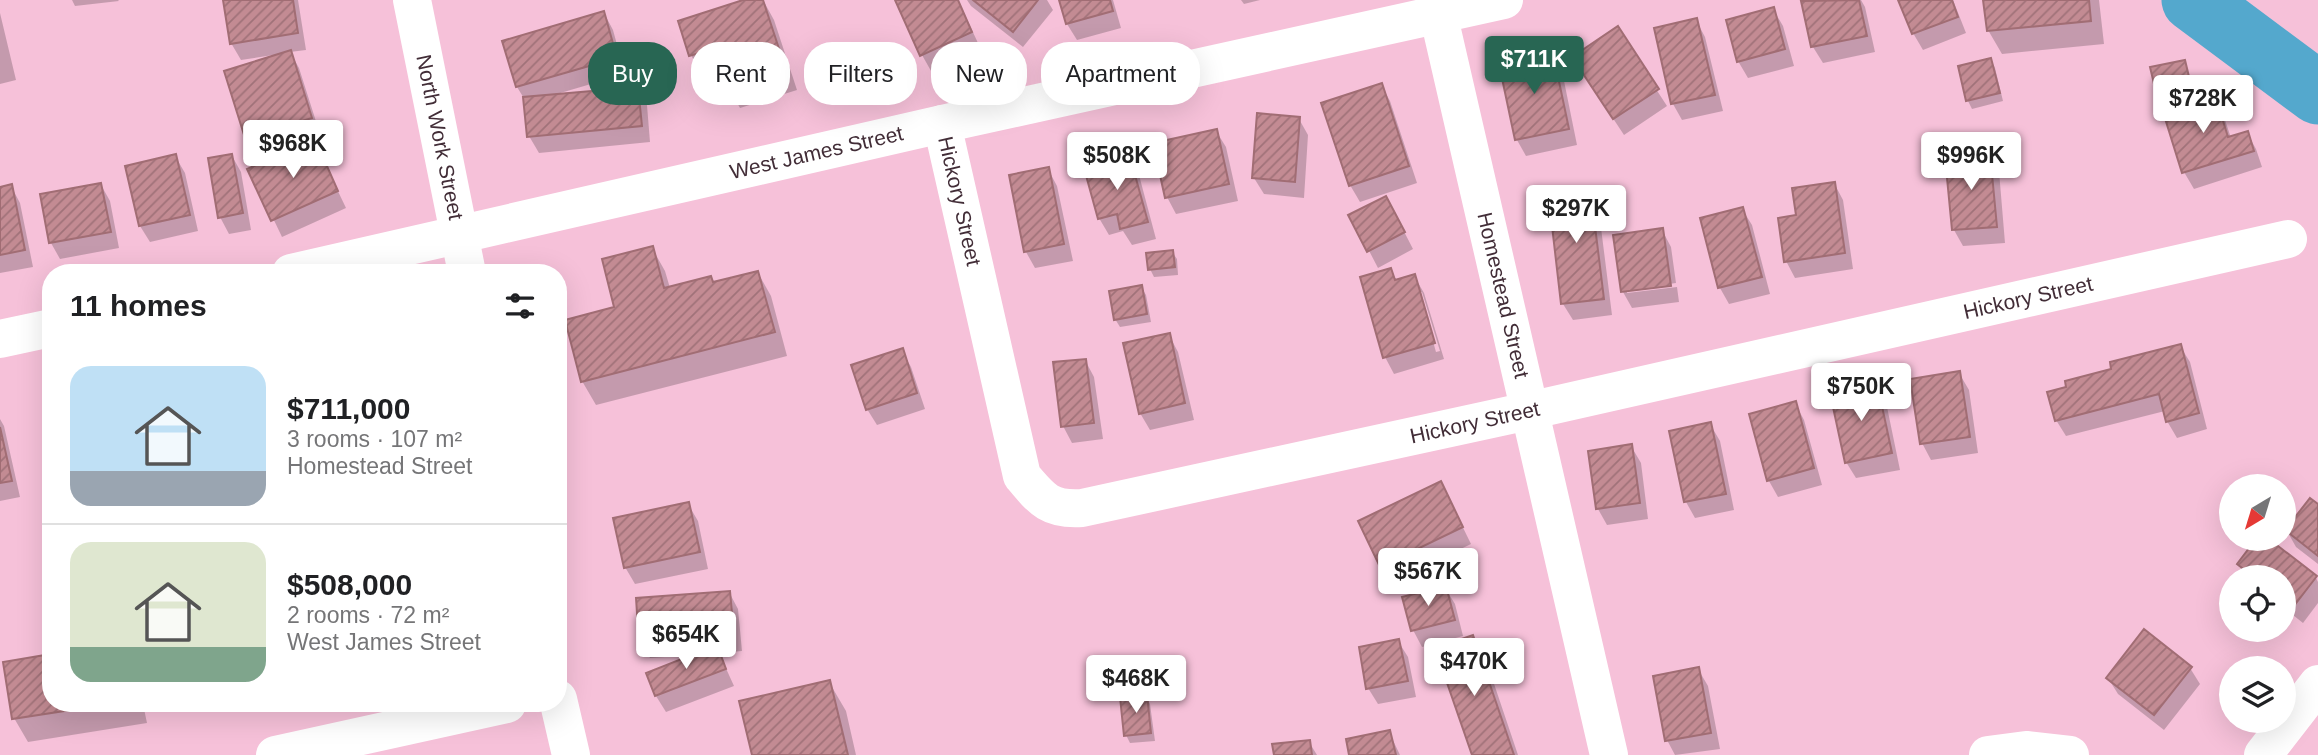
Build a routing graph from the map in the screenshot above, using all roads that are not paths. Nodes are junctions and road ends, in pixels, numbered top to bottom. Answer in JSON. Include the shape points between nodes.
{"nodes":[{"id":1,"x":412,"y":0,"type":"edge"},
{"id":2,"x":1504,"y":0,"type":"edge"},
{"id":3,"x":1436,"y":7,"type":"edge"},
{"id":4,"x":942,"y":124,"type":"junction"},
{"id":5,"x":458,"y":235,"type":"junction"},
{"id":6,"x":2288,"y":239,"type":"dead end"},
{"id":7,"x":331,"y":264,"type":"edge"},
{"id":8,"x":465,"y":264,"type":"edge"},
{"id":9,"x":42,"y":330,"type":"edge"},
{"id":10,"x":0,"y":339,"type":"edge"},
{"id":11,"x":1528,"y":411,"type":"junction"},
{"id":12,"x":2318,"y":684,"type":"edge"},
{"id":13,"x":471,"y":712,"type":"edge"},
{"id":14,"x":561,"y":712,"type":"edge"},
{"id":15,"x":275,"y":755,"type":"edge"},
{"id":16,"x":571,"y":755,"type":"edge"},
{"id":17,"x":1609,"y":755,"type":"edge"},
{"id":18,"x":1988,"y":755,"type":"edge"},
{"id":19,"x":2070,"y":755,"type":"edge"},
{"id":20,"x":2263,"y":755,"type":"edge"}],
"edges":[{"from":1,"to":5,"type":"street","name":"North Work Street"},
{"from":2,"to":3,"type":"street","name":"West James Street"},
{"from":3,"to":4,"type":"street","name":"West James Street"},
{"from":3,"to":11,"type":"street","name":"Homestead Street"},
{"from":4,"to":5,"type":"street","name":"West James Street"},
{"from":4,"to":11,"type":"street","name":"Hickory Street","via":[[1022,476],[1042,499],[1062,509]]},
{"from":5,"to":7,"type":"street","name":"West James Street"},
{"from":5,"to":8,"type":"street","name":"North Work Street"},
{"from":6,"to":11,"type":"street","name":"Hickory Street"},
{"from":9,"to":10,"type":"street"},
{"from":11,"to":17,"type":"street","name":"Homestead Street"},
{"from":12,"to":20,"type":"street"},
{"from":13,"to":15,"type":"street"},
{"from":14,"to":16,"type":"street"},
{"from":18,"to":19,"type":"street","via":[[2026,750]]}]}
